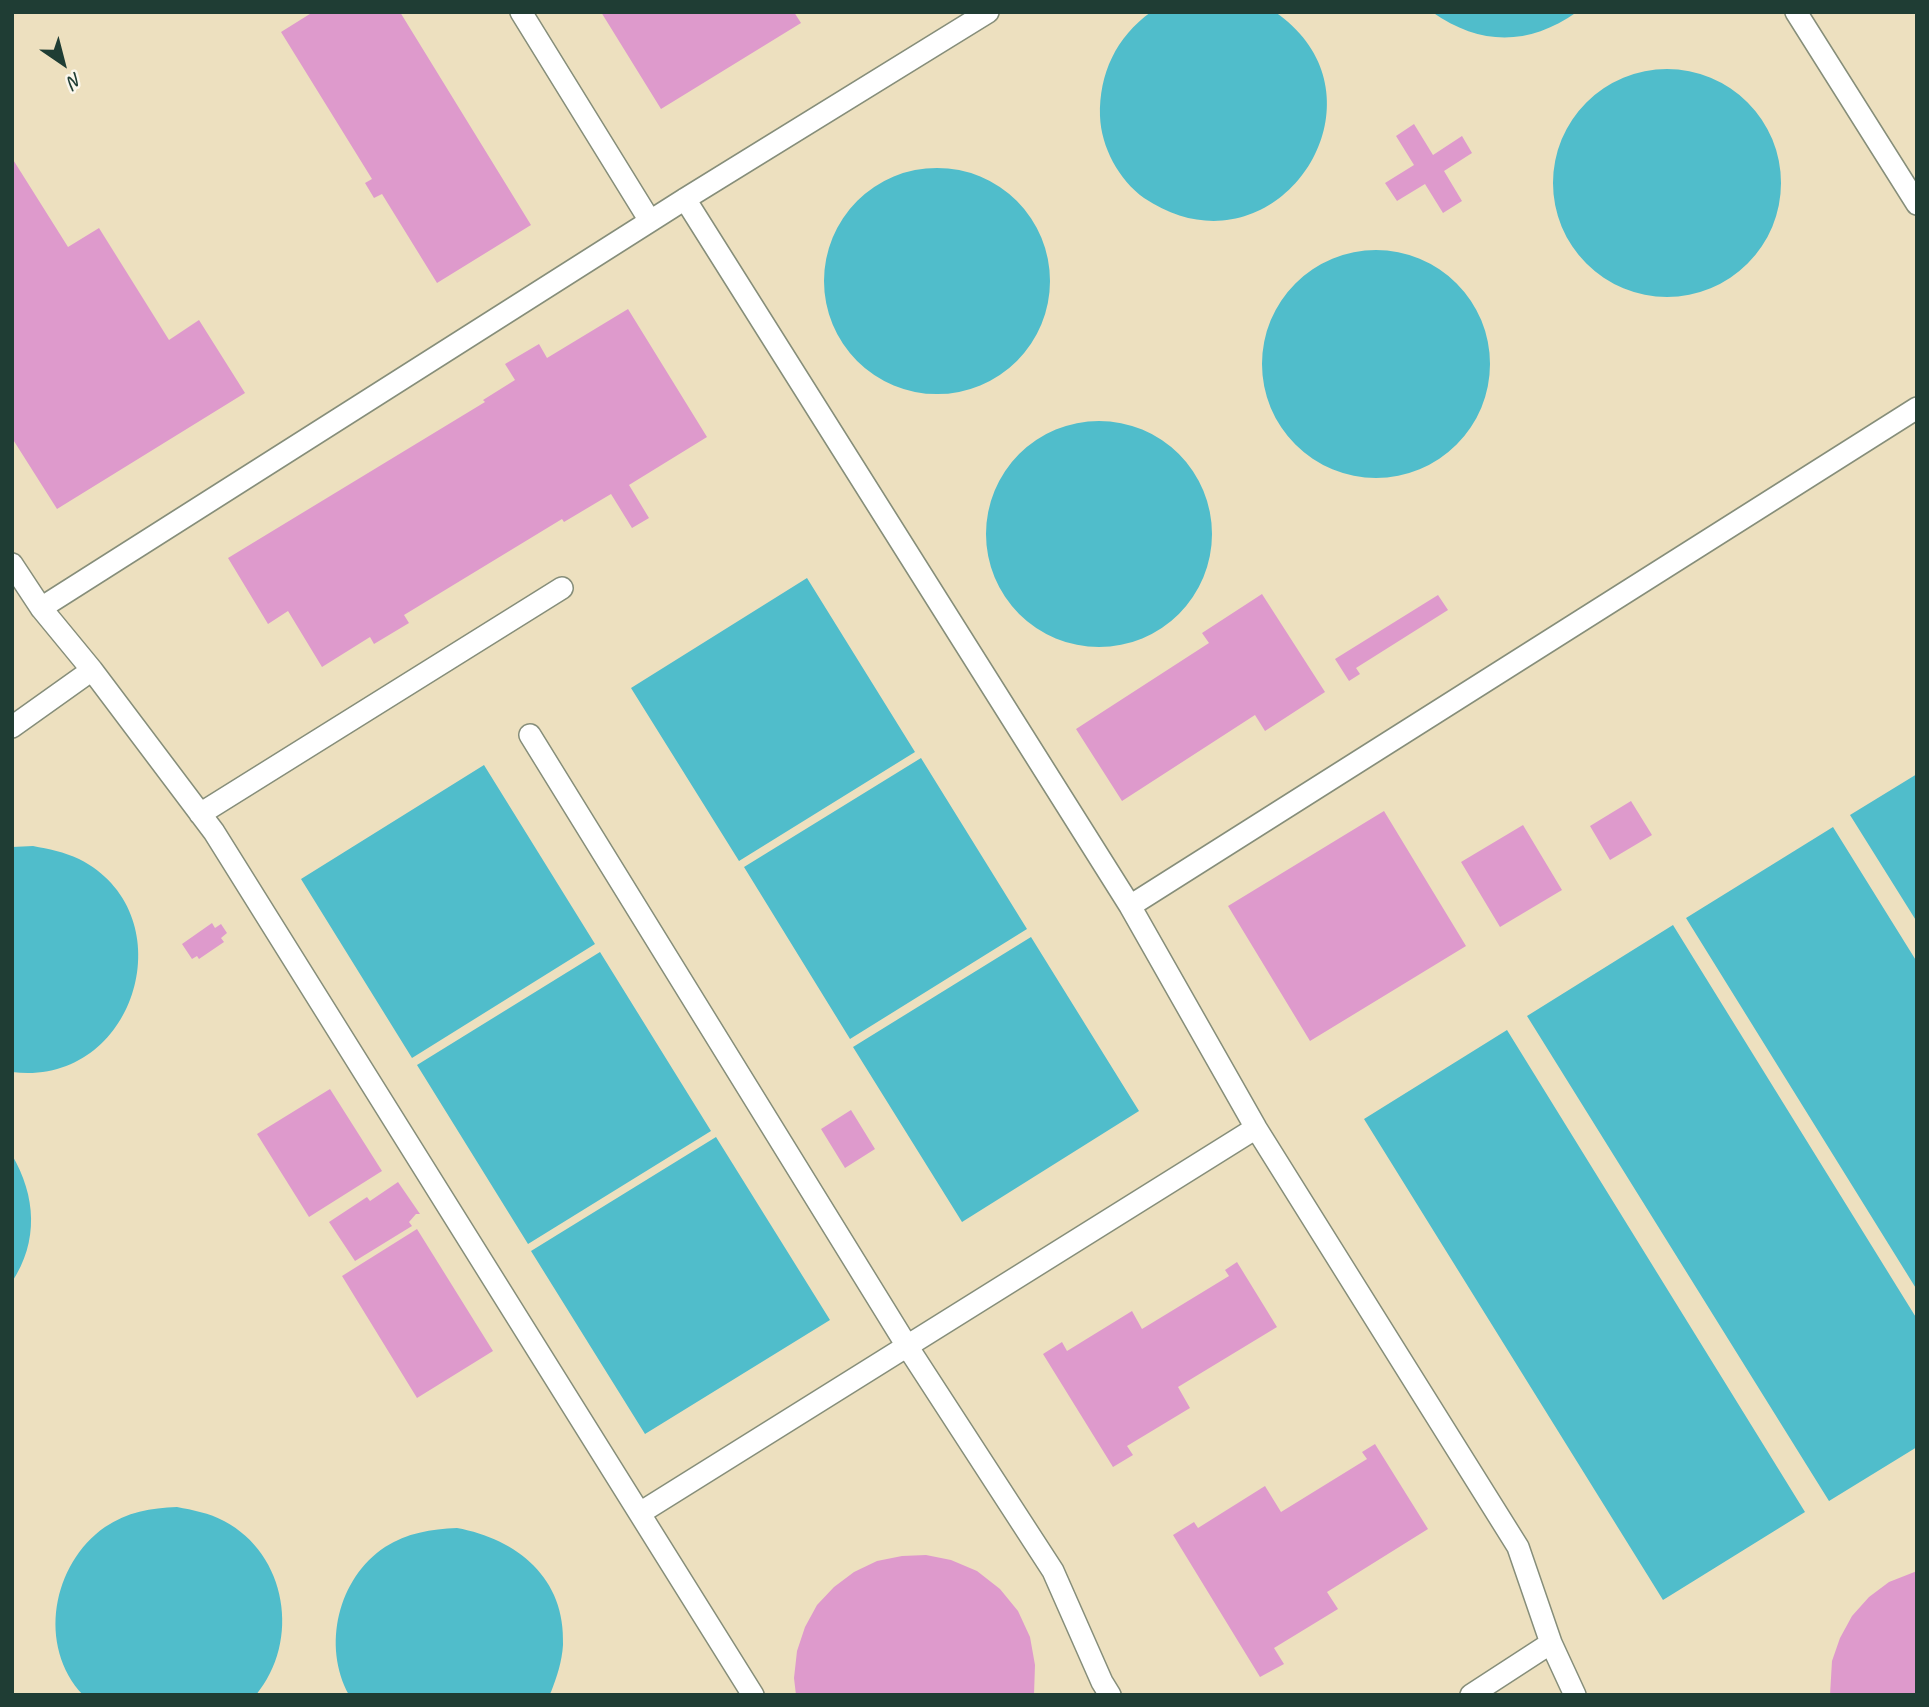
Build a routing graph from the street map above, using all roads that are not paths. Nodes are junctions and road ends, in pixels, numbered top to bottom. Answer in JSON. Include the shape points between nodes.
{"nodes":[{"id":1,"x":521,"y":12,"type":"edge"},
{"id":2,"x":1796,"y":12,"type":"edge"},
{"id":3,"x":983,"y":14,"type":"edge"},
{"id":4,"x":685,"y":199,"type":"junction"},
{"id":5,"x":1917,"y":204,"type":"edge"},
{"id":6,"x":650,"y":221,"type":"junction"},
{"id":7,"x":1917,"y":408,"type":"edge"},
{"id":8,"x":12,"y":564,"type":"edge"},
{"id":9,"x":562,"y":588,"type":"dead end"},
{"id":10,"x":41,"y":608,"type":"junction"},
{"id":11,"x":92,"y":670,"type":"junction"},
{"id":12,"x":12,"y":727,"type":"edge"},
{"id":13,"x":530,"y":735,"type":"dead end"},
{"id":14,"x":200,"y":814,"type":"junction"},
{"id":15,"x":1130,"y":906,"type":"junction"},
{"id":16,"x":1256,"y":1128,"type":"junction"},
{"id":17,"x":907,"y":1346,"type":"junction"},
{"id":18,"x":640,"y":1513,"type":"junction"},
{"id":19,"x":1551,"y":1643,"type":"junction"},
{"id":20,"x":753,"y":1695,"type":"edge"},
{"id":21,"x":1110,"y":1695,"type":"edge"},
{"id":22,"x":1471,"y":1695,"type":"edge"},
{"id":23,"x":1575,"y":1695,"type":"edge"}],
"edges":[{"from":1,"to":6,"type":"lane"},
{"from":2,"to":5,"type":"lane"},
{"from":3,"to":4,"type":"lane"},
{"from":4,"to":6,"type":"lane"},
{"from":4,"to":15,"type":"lane"},
{"from":6,"to":10,"type":"lane"},
{"from":7,"to":15,"type":"lane"},
{"from":8,"to":10,"type":"lane"},
{"from":9,"to":14,"type":"lane"},
{"from":10,"to":11,"type":"lane"},
{"from":11,"to":12,"type":"lane"},
{"from":11,"to":14,"type":"lane"},
{"from":13,"to":17,"type":"lane"},
{"from":14,"to":18,"type":"lane"},
{"from":15,"to":16,"type":"lane"},
{"from":16,"to":17,"type":"lane"},
{"from":16,"to":19,"type":"lane","via":[[1518,1547]]},
{"from":17,"to":18,"type":"lane"},
{"from":17,"to":21,"type":"lane","via":[[1053,1571]]},
{"from":18,"to":20,"type":"lane"},
{"from":19,"to":22,"type":"lane"},
{"from":19,"to":23,"type":"lane"}]}
